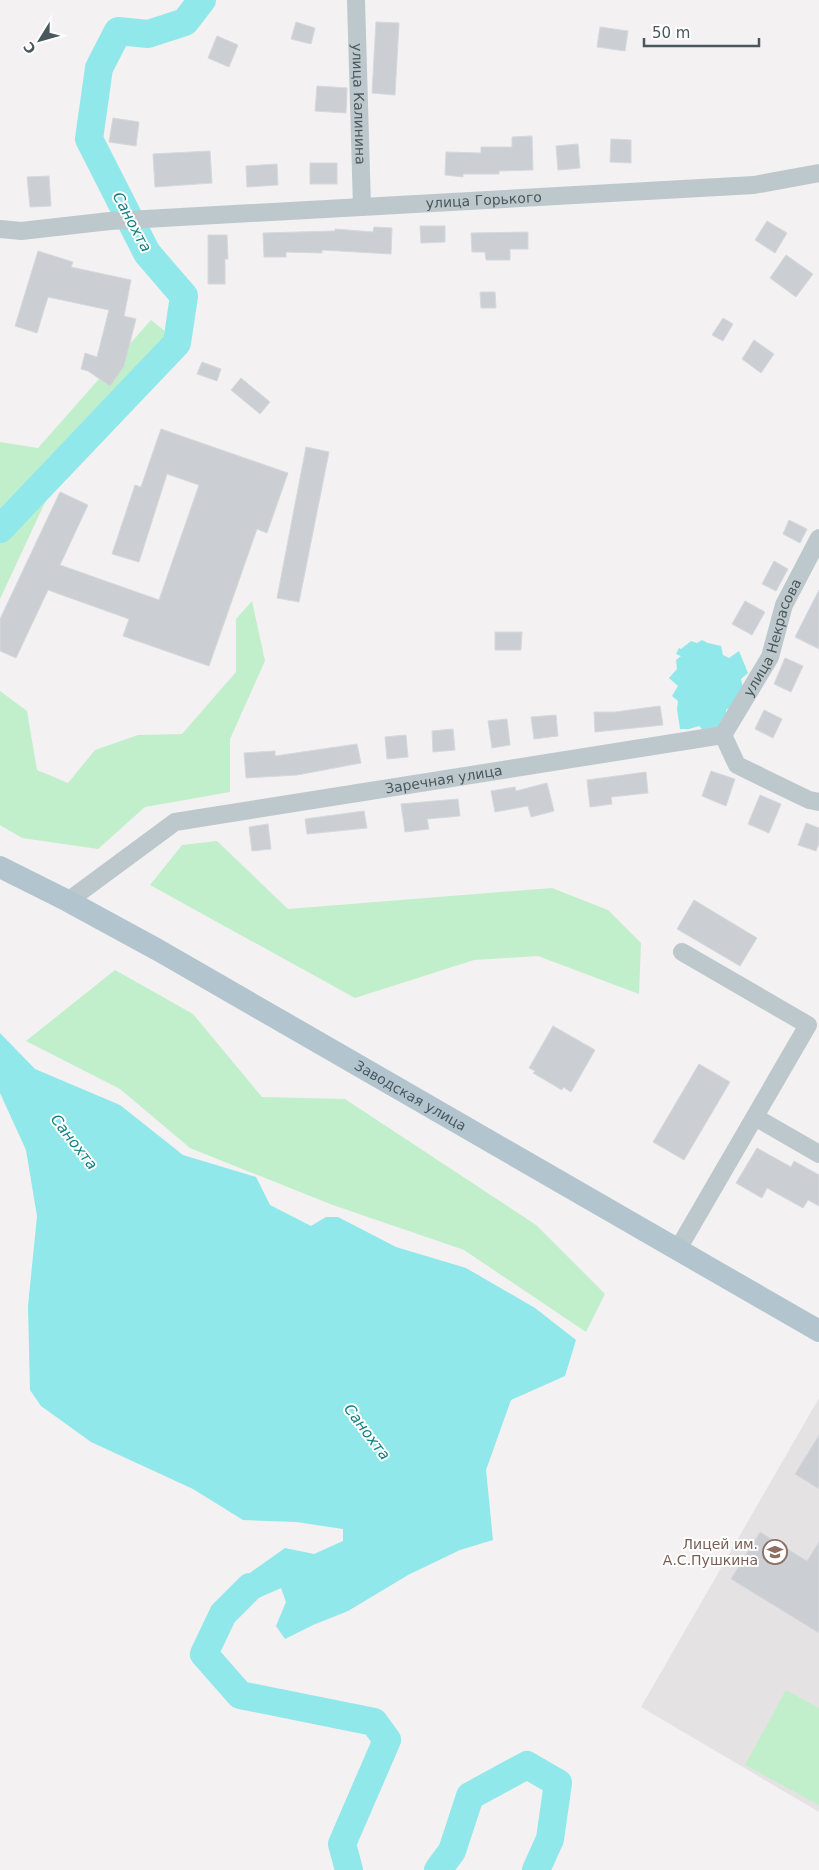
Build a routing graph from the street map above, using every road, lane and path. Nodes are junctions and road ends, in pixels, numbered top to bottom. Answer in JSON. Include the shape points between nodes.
{"nodes":[{"id":1,"x":356,"y":0,"type":"edge"},
{"id":2,"x":818,"y":174,"type":"edge"},
{"id":3,"x":362,"y":207,"type":"junction"},
{"id":4,"x":0,"y":229,"type":"edge"},
{"id":5,"x":819,"y":538,"type":"edge"},
{"id":6,"x":723,"y":735,"type":"junction"},
{"id":7,"x":819,"y":802,"type":"edge"},
{"id":8,"x":0,"y":867,"type":"edge"},
{"id":9,"x":68,"y":901,"type":"junction"},
{"id":10,"x":682,"y":952,"type":"dead end"},
{"id":11,"x":813,"y":1028,"type":"edge"},
{"id":12,"x":755,"y":1117,"type":"junction"},
{"id":13,"x":819,"y":1154,"type":"edge"},
{"id":14,"x":678,"y":1249,"type":"junction"},
{"id":15,"x":819,"y":1331,"type":"edge"}],
"edges":[{"from":1,"to":3,"type":"street","name":"улица Калинина"},
{"from":2,"to":3,"type":"street","name":"улица Горького","via":[[754,185]]},
{"from":3,"to":4,"type":"street","name":"улица Горького","via":[[110,221],[21,231]]},
{"from":5,"to":6,"type":"street","name":"улица Некрасова","via":[[784,605],[770,657]]},
{"from":6,"to":7,"type":"street","via":[[737,765]]},
{"from":6,"to":9,"type":"street","name":"Заречная улица","via":[[175,822]]},
{"from":8,"to":9,"type":"main road","name":"Заводская улица"},
{"from":9,"to":14,"type":"main road","name":"Заводская улица"},
{"from":10,"to":11,"type":"street"},
{"from":11,"to":12,"type":"street"},
{"from":12,"to":13,"type":"street"},
{"from":12,"to":14,"type":"street"},
{"from":14,"to":15,"type":"main road","name":"Заводская улица"}]}
